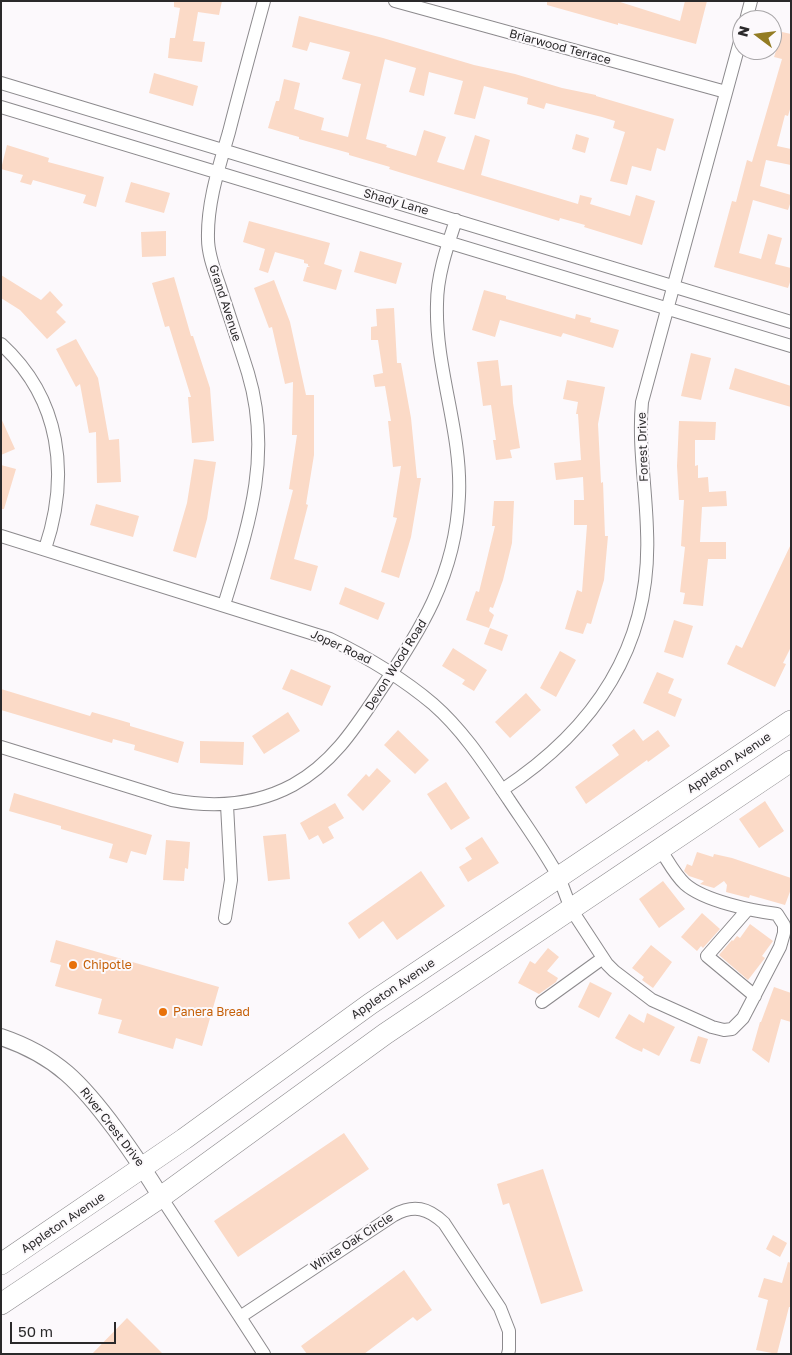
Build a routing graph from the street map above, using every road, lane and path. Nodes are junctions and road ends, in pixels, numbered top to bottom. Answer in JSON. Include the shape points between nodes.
{"nodes":[{"id":1,"x":264,"y":1,"type":"edge"},
{"id":2,"x":395,"y":1,"type":"edge"},
{"id":3,"x":735,"y":60,"type":"edge"},
{"id":4,"x":1,"y":83,"type":"edge"},
{"id":5,"x":726,"y":92,"type":"junction"},
{"id":6,"x":1,"y":107,"type":"edge"},
{"id":7,"x":224,"y":150,"type":"junction"},
{"id":8,"x":218,"y":174,"type":"junction"},
{"id":9,"x":456,"y":220,"type":"junction"},
{"id":10,"x":449,"y":243,"type":"junction"},
{"id":11,"x":673,"y":286,"type":"junction"},
{"id":12,"x":667,"y":308,"type":"junction"},
{"id":13,"x":791,"y":322,"type":"edge"},
{"id":14,"x":1,"y":344,"type":"edge"},
{"id":15,"x":791,"y":346,"type":"edge"},
{"id":16,"x":1,"y":536,"type":"edge"},
{"id":17,"x":45,"y":550,"type":"junction"},
{"id":18,"x":224,"y":605,"type":"junction"},
{"id":19,"x":392,"y":674,"type":"junction"},
{"id":20,"x":791,"y":721,"type":"edge"},
{"id":21,"x":758,"y":743,"type":"junction"},
{"id":22,"x":1,"y":747,"type":"edge"},
{"id":23,"x":784,"y":766,"type":"edge"},
{"id":24,"x":502,"y":790,"type":"junction"},
{"id":25,"x":227,"y":804,"type":"junction"},
{"id":26,"x":660,"y":849,"type":"junction"},
{"id":27,"x":559,"y":877,"type":"junction"},
{"id":28,"x":571,"y":909,"type":"junction"},
{"id":29,"x":748,"y":909,"type":"junction"},
{"id":30,"x":225,"y":918,"type":"dead end"},
{"id":31,"x":603,"y":958,"type":"junction"},
{"id":32,"x":755,"y":996,"type":"junction"},
{"id":33,"x":542,"y":1002,"type":"dead end"},
{"id":34,"x":366,"y":1006,"type":"junction"},
{"id":35,"x":384,"y":1034,"type":"junction"},
{"id":36,"x":1,"y":1038,"type":"edge"},
{"id":37,"x":144,"y":1168,"type":"junction"},
{"id":38,"x":161,"y":1197,"type":"junction"},
{"id":39,"x":1,"y":1264,"type":"edge"},
{"id":40,"x":1,"y":1304,"type":"edge"},
{"id":41,"x":240,"y":1317,"type":"junction"},
{"id":42,"x":264,"y":1354,"type":"edge"},
{"id":43,"x":508,"y":1354,"type":"edge"}],
"edges":[{"from":1,"to":7,"type":"street","name":"Grand Avenue"},
{"from":2,"to":5,"type":"street","name":"Briarwood Terrace"},
{"from":3,"to":5,"type":"street","name":"Forest Drive"},
{"from":4,"to":7,"type":"street","name":"Shady Lane"},
{"from":5,"to":11,"type":"street","name":"Forest Drive"},
{"from":6,"to":8,"type":"street","name":"Shady Lane"},
{"from":7,"to":8,"type":"street","name":"Grand Avenue"},
{"from":7,"to":9,"type":"street","name":"Shady Lane"},
{"from":8,"to":10,"type":"street","name":"Shady Lane"},
{"from":8,"to":18,"type":"street","name":"Grand Avenue","via":[[210,205],[208,242],[249,375],[258,464],[249,522]]},
{"from":9,"to":10,"type":"street","name":"Devon Wood Road"},
{"from":9,"to":11,"type":"street","name":"Shady Lane"},
{"from":10,"to":12,"type":"street","name":"Shady Lane"},
{"from":10,"to":19,"type":"street","name":"Devon Wood Road","via":[[436,303],[458,459],[455,537],[434,602]]},
{"from":11,"to":12,"type":"street","name":"Forest Drive"},
{"from":11,"to":13,"type":"street","name":"Shady Lane"},
{"from":12,"to":15,"type":"street","name":"Shady Lane"},
{"from":12,"to":24,"type":"street","name":"Forest Drive","via":[[641,410],[647,555],[634,631],[611,682],[579,726],[561,745]]},
{"from":14,"to":17,"type":"street","via":[[37,389],[55,434],[59,463],[58,500]]},
{"from":16,"to":17,"type":"street","name":"Joper Road"},
{"from":17,"to":18,"type":"street","name":"Joper Road"},
{"from":18,"to":19,"type":"street","name":"Joper Road","via":[[330,639]]},
{"from":19,"to":24,"type":"street","name":"Joper Road","via":[[451,723],[481,758]]},
{"from":19,"to":25,"type":"street","name":"Devon Wood Road","via":[[340,747],[322,765],[292,786],[246,802]]},
{"from":20,"to":21,"type":"main road","name":"Appleton Avenue"},
{"from":21,"to":23,"type":"main road"},
{"from":21,"to":27,"type":"main road","name":"Appleton Avenue"},
{"from":22,"to":25,"type":"street","name":"Devon Wood Road","via":[[172,800],[196,805]]},
{"from":23,"to":26,"type":"main road"},
{"from":24,"to":27,"type":"street","name":"Joper Road"},
{"from":25,"to":30,"type":"street","via":[[231,880]]},
{"from":26,"to":28,"type":"main road"},
{"from":26,"to":29,"type":"street","via":[[691,889]]},
{"from":27,"to":28,"type":"street","name":"Joper Road"},
{"from":27,"to":34,"type":"main road","name":"Appleton Avenue"},
{"from":28,"to":31,"type":"street","name":"Joper Road"},
{"from":28,"to":35,"type":"main road"},
{"from":29,"to":32,"type":"street","via":[[778,914],[784,925],[780,948]]},
{"from":29,"to":32,"type":"street","via":[[707,956]]},
{"from":31,"to":32,"type":"street","name":"Joper Road","via":[[614,971],[652,1000],[712,1027],[732,1029]]},
{"from":31,"to":33,"type":"street"},
{"from":34,"to":35,"type":"main road"},
{"from":34,"to":37,"type":"main road","name":"Appleton Avenue"},
{"from":35,"to":38,"type":"main road"},
{"from":36,"to":37,"type":"street","name":"River Crest Drive","via":[[33,1050],[67,1072],[90,1095]]},
{"from":37,"to":38,"type":"street","name":"River Crest Drive"},
{"from":37,"to":39,"type":"main road","name":"Appleton Avenue"},
{"from":38,"to":40,"type":"main road"},
{"from":38,"to":41,"type":"street"},
{"from":41,"to":42,"type":"street"},
{"from":41,"to":43,"type":"street","name":"White Oak Circle","via":[[394,1214],[415,1208],[434,1214],[444,1223],[500,1308],[509,1331]]}]}
